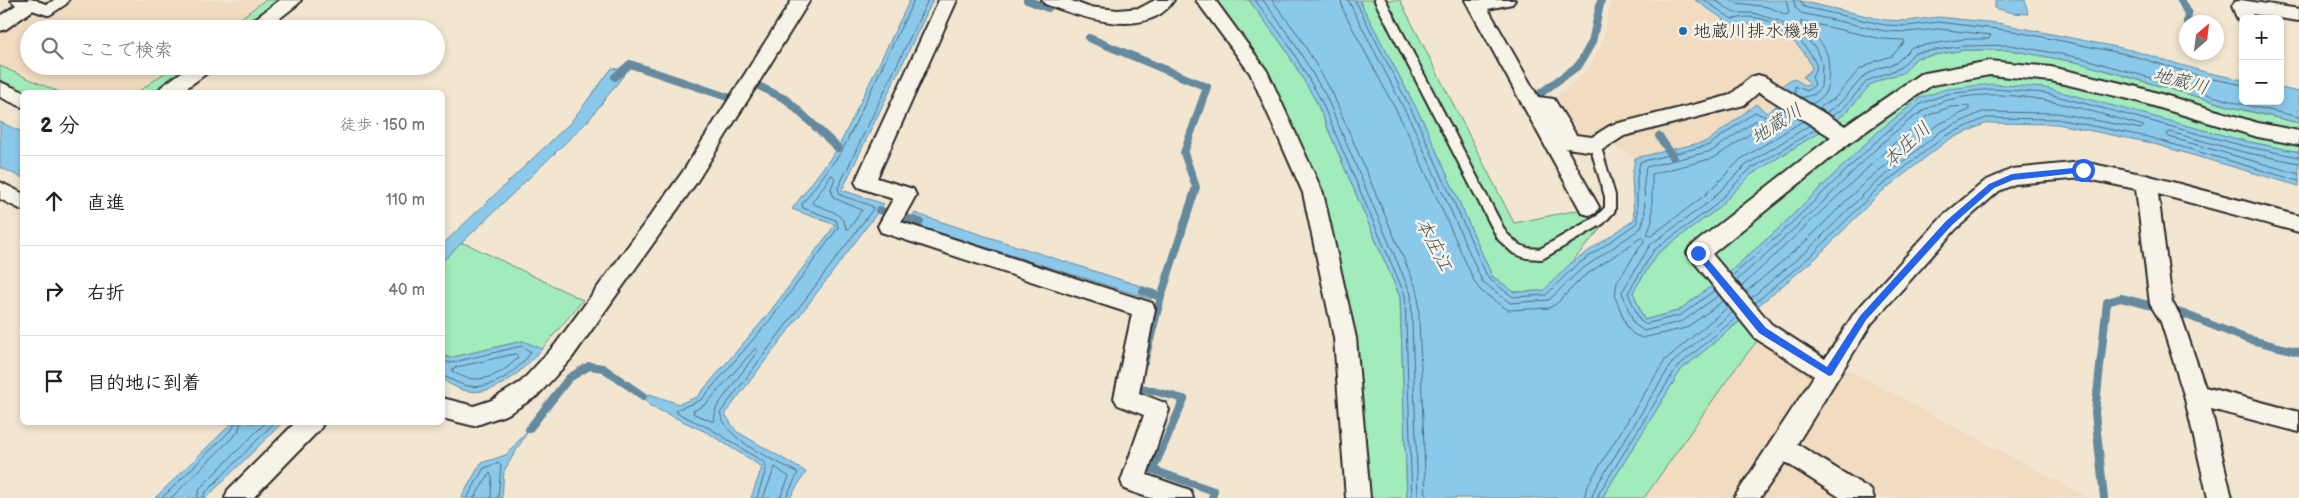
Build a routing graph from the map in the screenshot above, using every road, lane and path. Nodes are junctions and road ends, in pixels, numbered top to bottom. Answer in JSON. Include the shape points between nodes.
{"nodes":[{"id":1,"x":63,"y":0,"type":"edge"},
{"id":2,"x":292,"y":0,"type":"edge"},
{"id":3,"x":801,"y":0,"type":"edge"},
{"id":4,"x":948,"y":0,"type":"edge"},
{"id":5,"x":1051,"y":0,"type":"edge"},
{"id":6,"x":1165,"y":0,"type":"edge"},
{"id":7,"x":1206,"y":0,"type":"edge"},
{"id":8,"x":1380,"y":0,"type":"edge"},
{"id":9,"x":1506,"y":0,"type":"edge"},
{"id":10,"x":25,"y":2,"type":"edge"},
{"id":11,"x":1475,"y":3,"type":"edge"},
{"id":12,"x":2244,"y":15,"type":"edge"},
{"id":13,"x":2299,"y":15,"type":"edge"},
{"id":14,"x":266,"y":20,"type":"edge"},
{"id":15,"x":0,"y":25,"type":"edge"},
{"id":16,"x":191,"y":75,"type":"edge"},
{"id":17,"x":0,"y":89,"type":"edge"},
{"id":18,"x":171,"y":90,"type":"edge"},
{"id":19,"x":20,"y":99,"type":"edge"},
{"id":20,"x":1532,"y":104,"type":"junction"},
{"id":21,"x":1845,"y":136,"type":"junction"},
{"id":22,"x":2299,"y":138,"type":"edge"},
{"id":23,"x":1596,"y":145,"type":"junction"},
{"id":24,"x":2146,"y":183,"type":"junction"},
{"id":25,"x":0,"y":190,"type":"edge"},
{"id":26,"x":20,"y":201,"type":"edge"},
{"id":27,"x":1589,"y":207,"type":"dead end"},
{"id":28,"x":2299,"y":224,"type":"edge"},
{"id":29,"x":1829,"y":373,"type":"junction"},
{"id":30,"x":2196,"y":396,"type":"junction"},
{"id":31,"x":445,"y":409,"type":"edge"},
{"id":32,"x":2299,"y":422,"type":"edge"},
{"id":33,"x":309,"y":425,"type":"edge"},
{"id":34,"x":1782,"y":447,"type":"junction"},
{"id":35,"x":237,"y":498,"type":"edge"},
{"id":36,"x":1182,"y":498,"type":"edge"},
{"id":37,"x":1358,"y":498,"type":"edge"},
{"id":38,"x":1746,"y":498,"type":"edge"},
{"id":39,"x":1862,"y":498,"type":"edge"},
{"id":40,"x":2220,"y":498,"type":"edge"}],
"edges":[{"from":1,"to":10,"type":"lane","via":[[48,10]]},
{"from":2,"to":14,"type":"street"},
{"from":3,"to":31,"type":"street","via":[[689,178],[563,352],[529,389],[500,408],[474,416]]},
{"from":4,"to":36,"type":"street","via":[[865,182],[906,195],[888,226],[1144,309],[1126,398],[1157,410],[1133,481]]},
{"from":5,"to":6,"type":"street","via":[[1098,15],[1135,16],[1161,7]]},
{"from":7,"to":37,"type":"street","via":[[1258,71],[1313,193],[1345,338]]},
{"from":8,"to":23,"type":"lane","via":[[1502,236],[1516,249],[1541,254],[1600,220],[1610,209],[1610,196]]},
{"from":9,"to":11,"type":"street"},
{"from":10,"to":15,"type":"street"},
{"from":11,"to":20,"type":"street"},
{"from":12,"to":13,"type":"street","via":[[2241,6]]},
{"from":16,"to":18,"type":"street"},
{"from":17,"to":19,"type":"street"},
{"from":20,"to":23,"type":"street","via":[[1547,104],[1570,142]]},
{"from":20,"to":27,"type":"street"},
{"from":21,"to":22,"type":"street","via":[[1927,79],[1990,68],[2051,74]]},
{"from":21,"to":23,"type":"street","via":[[1758,82],[1737,100],[1618,130]]},
{"from":21,"to":29,"type":"street","via":[[1698,253],[1762,330]]},
{"from":24,"to":28,"type":"street"},
{"from":24,"to":29,"type":"street","via":[[2083,170],[2012,177],[1992,186],[1949,223],[1863,318]]},
{"from":24,"to":30,"type":"street","via":[[2166,312]]},
{"from":25,"to":26,"type":"street"},
{"from":29,"to":34,"type":"street"},
{"from":30,"to":32,"type":"street"},
{"from":30,"to":40,"type":"street"},
{"from":33,"to":35,"type":"street"},
{"from":34,"to":38,"type":"street"},
{"from":34,"to":39,"type":"street"}]}
